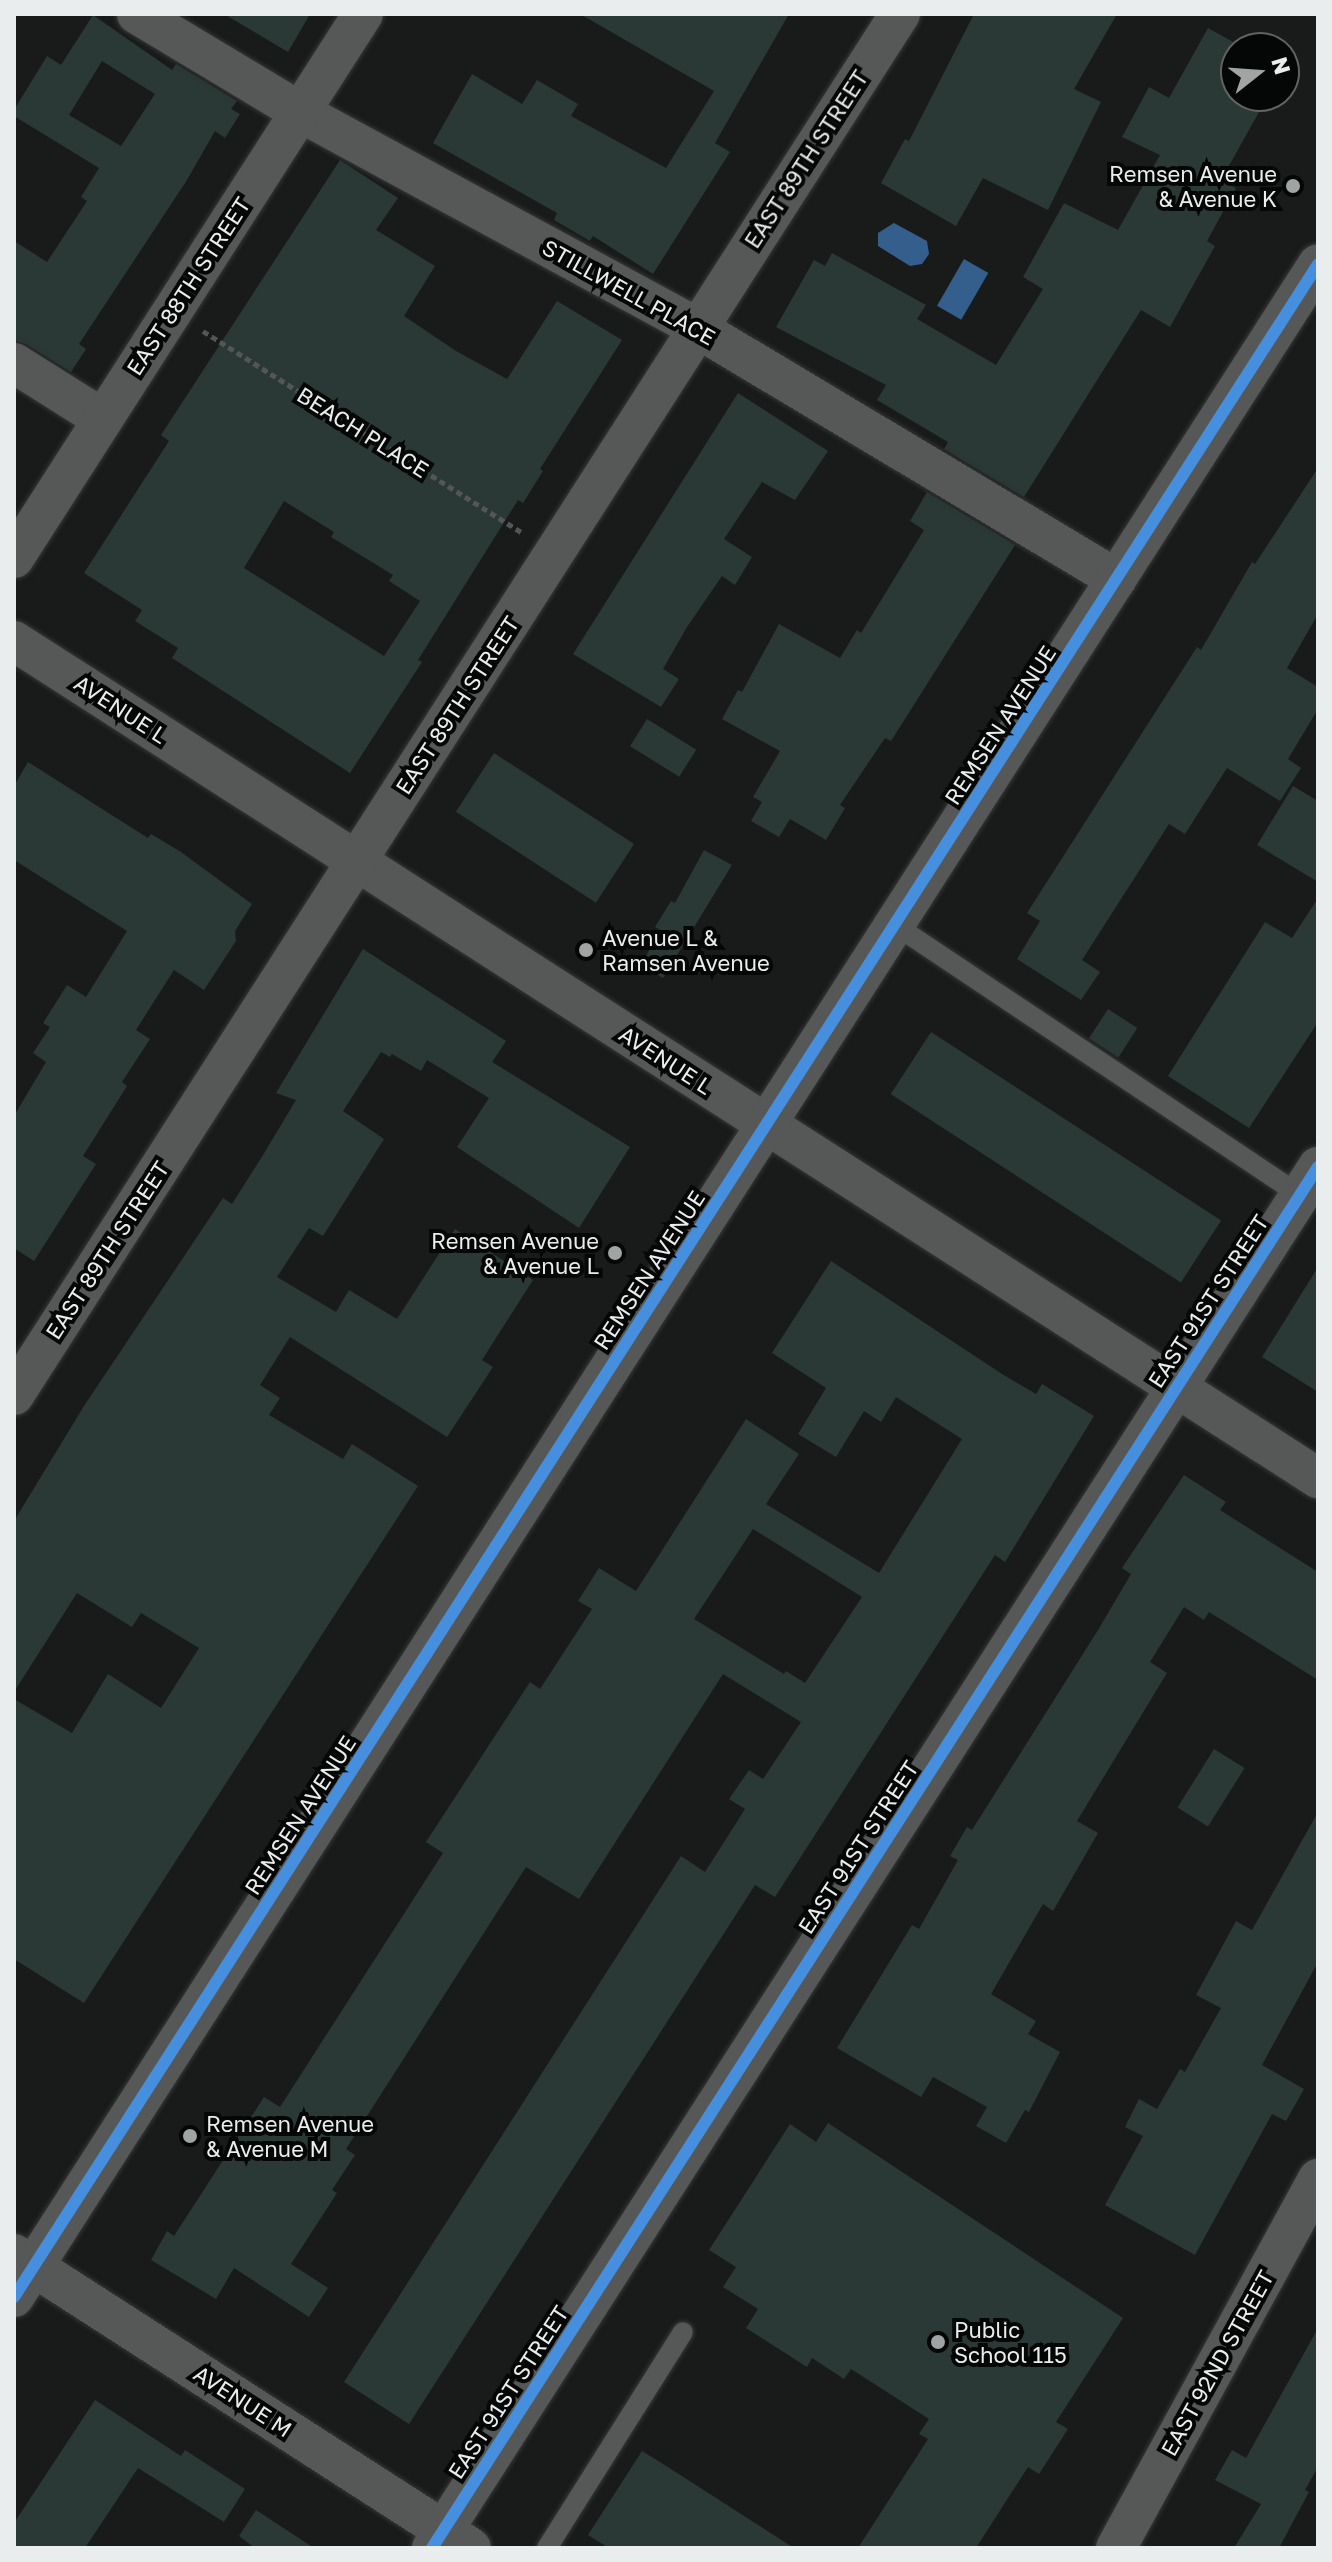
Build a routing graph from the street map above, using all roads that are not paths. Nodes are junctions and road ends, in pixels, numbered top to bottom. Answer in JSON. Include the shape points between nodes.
{"nodes":[{"id":1,"x":137,"y":14,"type":"edge"},
{"id":2,"x":363,"y":14,"type":"edge"},
{"id":3,"x":900,"y":14,"type":"edge"},
{"id":4,"x":300,"y":112,"type":"junction"},
{"id":5,"x":1318,"y":264,"type":"edge"},
{"id":6,"x":697,"y":328,"type":"junction"},
{"id":7,"x":14,"y":363,"type":"edge"},
{"id":8,"x":103,"y":419,"type":"junction"},
{"id":9,"x":14,"y":558,"type":"edge"},
{"id":10,"x":1117,"y":579,"type":"junction"},
{"id":11,"x":14,"y":641,"type":"edge"},
{"id":12,"x":357,"y":861,"type":"junction"},
{"id":13,"x":895,"y":925,"type":"junction"},
{"id":14,"x":766,"y":1124,"type":"junction"},
{"id":15,"x":1309,"y":1181,"type":"edge"},
{"id":16,"x":1177,"y":1387,"type":"junction"},
{"id":17,"x":14,"y":1395,"type":"edge"},
{"id":18,"x":1318,"y":1478,"type":"edge"},
{"id":19,"x":1318,"y":2179,"type":"edge"},
{"id":20,"x":21,"y":2273,"type":"edge"},
{"id":21,"x":683,"y":2332,"type":"dead end"},
{"id":22,"x":449,"y":2542,"type":"edge"},
{"id":23,"x":547,"y":2548,"type":"edge"},
{"id":24,"x":1116,"y":2548,"type":"edge"}],
"edges":[{"from":1,"to":4,"type":"street","name":"STILLWELL PLACE"},
{"from":2,"to":4,"type":"street","name":"EAST 88TH STREET"},
{"from":3,"to":6,"type":"street","name":"EAST 89TH STREET"},
{"from":4,"to":6,"type":"street","name":"STILLWELL PLACE"},
{"from":4,"to":8,"type":"street","name":"EAST 88TH STREET"},
{"from":5,"to":10,"type":"street","name":"REMSEN AVENUE"},
{"from":6,"to":10,"type":"street","name":"STILLWELL PLACE"},
{"from":6,"to":12,"type":"street","name":"EAST 89TH STREET"},
{"from":7,"to":8,"type":"street"},
{"from":8,"to":9,"type":"street","name":"EAST 88TH STREET"},
{"from":10,"to":13,"type":"street","name":"REMSEN AVENUE"},
{"from":11,"to":12,"type":"street","name":"AVENUE L"},
{"from":12,"to":14,"type":"street","name":"AVENUE L"},
{"from":12,"to":17,"type":"street","name":"EAST 89TH STREET"},
{"from":13,"to":14,"type":"street","name":"REMSEN AVENUE"},
{"from":13,"to":15,"type":"lane"},
{"from":14,"to":16,"type":"street","name":"AVENUE L"},
{"from":14,"to":20,"type":"street","name":"REMSEN AVENUE"},
{"from":15,"to":16,"type":"street","name":"EAST 91ST STREET"},
{"from":16,"to":18,"type":"street","name":"AVENUE L"},
{"from":16,"to":22,"type":"street","name":"EAST 91ST STREET"},
{"from":19,"to":24,"type":"street","name":"EAST 92ND STREET"},
{"from":20,"to":22,"type":"street","name":"AVENUE M"},
{"from":21,"to":23,"type":"lane"}]}
